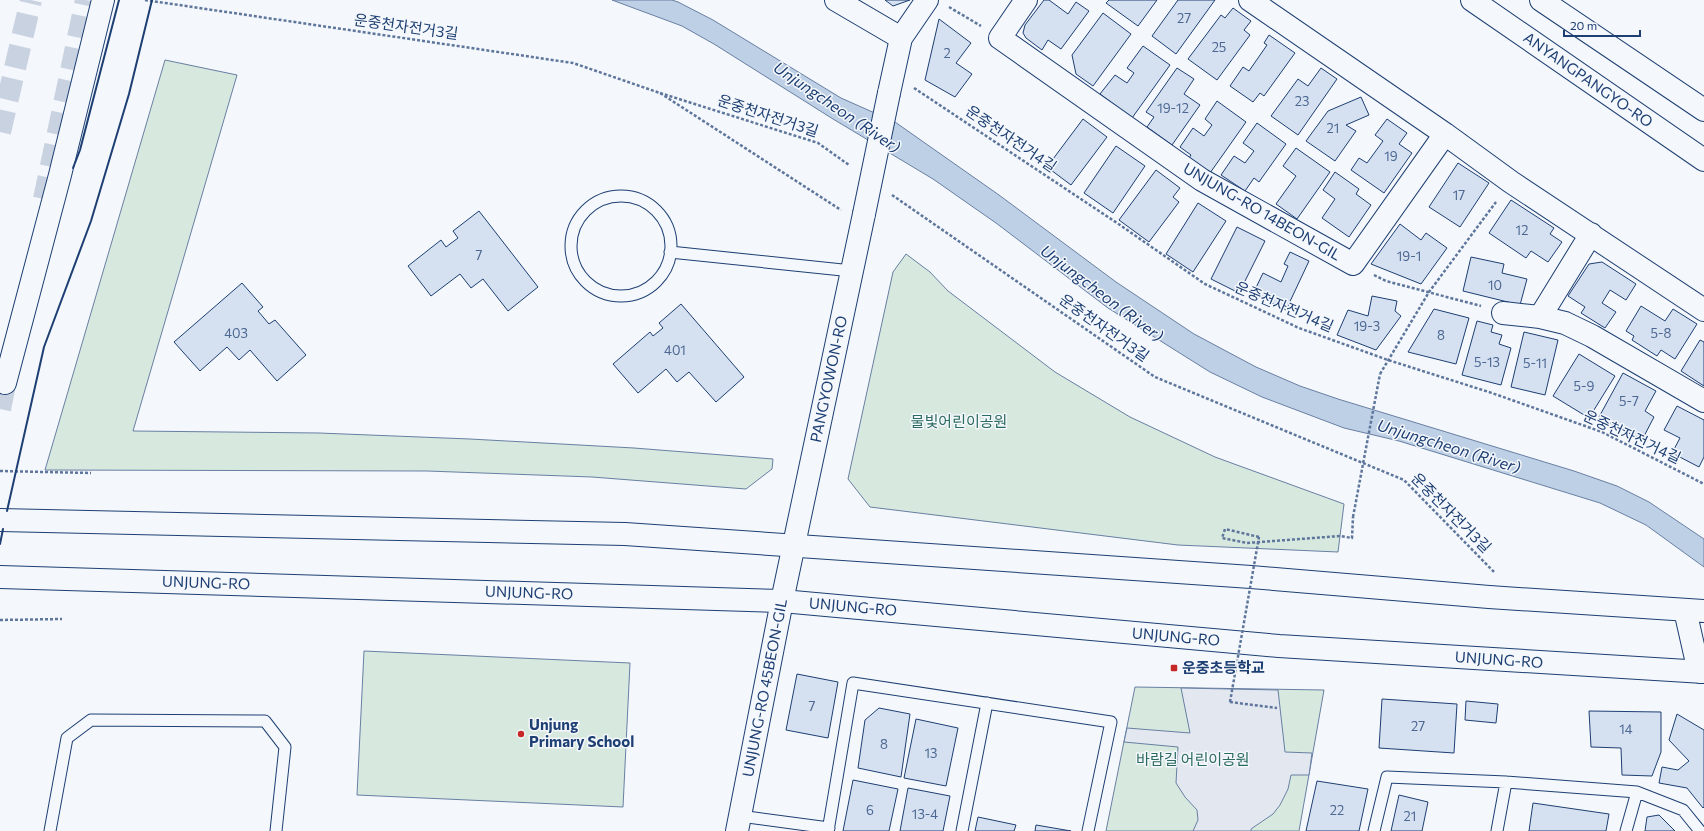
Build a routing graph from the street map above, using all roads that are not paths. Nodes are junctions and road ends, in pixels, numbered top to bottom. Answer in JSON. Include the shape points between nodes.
{"nodes":[{"id":1,"x":103,"y":0,"type":"edge"},
{"id":2,"x":836,"y":0,"type":"edge"},
{"id":3,"x":1026,"y":0,"type":"edge"},
{"id":4,"x":1250,"y":0,"type":"edge"},
{"id":5,"x":1472,"y":0,"type":"edge"},
{"id":6,"x":1541,"y":0,"type":"edge"},
{"id":7,"x":936,"y":2,"type":"edge"},
{"id":8,"x":901,"y":38,"type":"junction"},
{"id":9,"x":1704,"y":110,"type":"edge"},
{"id":10,"x":1445,"y":134,"type":"junction"},
{"id":11,"x":1704,"y":160,"type":"edge"},
{"id":12,"x":1591,"y":234,"type":"junction"},
{"id":13,"x":670,"y":252,"type":"junction"},
{"id":14,"x":852,"y":271,"type":"junction"},
{"id":15,"x":1704,"y":310,"type":"edge"},
{"id":16,"x":1503,"y":313,"type":"road end"},
{"id":17,"x":1540,"y":317,"type":"junction"},
{"id":18,"x":5,"y":383,"type":"tunnel mouth"},
{"id":19,"x":1704,"y":401,"type":"edge"},
{"id":20,"x":0,"y":520,"type":"edge"},
{"id":21,"x":794,"y":545,"type":"junction"},
{"id":22,"x":0,"y":577,"type":"edge"},
{"id":23,"x":782,"y":600,"type":"junction"},
{"id":24,"x":1695,"y":610,"type":"edge"},
{"id":25,"x":1702,"y":673,"type":"edge"},
{"id":26,"x":987,"y":703,"type":"junction"},
{"id":27,"x":1506,"y":782,"type":"junction"},
{"id":28,"x":1637,"y":792,"type":"junction"},
{"id":29,"x":739,"y":824,"type":"edge"},
{"id":30,"x":828,"y":830,"type":"edge"},
{"id":31,"x":50,"y":831,"type":"edge"},
{"id":32,"x":276,"y":831,"type":"edge"},
{"id":33,"x":962,"y":831,"type":"edge"},
{"id":34,"x":1088,"y":831,"type":"edge"},
{"id":35,"x":1374,"y":831,"type":"edge"},
{"id":36,"x":1497,"y":831,"type":"edge"},
{"id":37,"x":1626,"y":831,"type":"edge"},
{"id":38,"x":1700,"y":831,"type":"edge"}],
"edges":[{"from":1,"to":18,"type":"main road"},
{"from":2,"to":8,"type":"main road"},
{"from":3,"to":10,"type":"main road","name":"UNJUNG-RO 14BEON-GIL","via":[[1000,38],[1202,180],[1352,264]]},
{"from":4,"to":10,"type":"main road"},
{"from":5,"to":11,"type":"main road","name":"ANYANGPANGYO-RO"},
{"from":6,"to":9,"type":"main road"},
{"from":7,"to":8,"type":"main road"},
{"from":8,"to":14,"type":"main road","name":"PANGYOWON-RO","bridge":true},
{"from":10,"to":12,"type":"main road","via":[[1511,182]]},
{"from":12,"to":15,"type":"main road"},
{"from":12,"to":17,"type":"main road"},
{"from":13,"to":13,"type":"lane","via":[[670,236],[663,219],[652,207],[637,198],[620,196],[603,199],[588,208],[577,222],[571,238],[571,254],[576,268],[585,281],[598,290],[613,295],[629,295],[644,290],[657,280],[666,268]]},
{"from":13,"to":14,"type":"lane"},
{"from":14,"to":21,"type":"main road","name":"PANGYOWON-RO"},
{"from":16,"to":17,"type":"main road"},
{"from":17,"to":19,"type":"main road","via":[[1565,323],[1592,336]]},
{"from":20,"to":21,"type":"main road","via":[[625,534]]},
{"from":21,"to":23,"type":"main road","name":"UNJUNG-RO 45BEON-GIL"},
{"from":21,"to":24,"type":"main road"},
{"from":22,"to":23,"type":"main road","name":"UNJUNG-RO"},
{"from":23,"to":25,"type":"main road","name":"UNJUNG-RO","via":[[1279,646]]},
{"from":23,"to":29,"type":"main road","name":"UNJUNG-RO 45BEON-GIL"},
{"from":24,"to":25,"type":"main road"},
{"from":26,"to":30,"type":"lane","via":[[853,682]]},
{"from":26,"to":33,"type":"lane"},
{"from":26,"to":34,"type":"lane","via":[[1111,722]]},
{"from":27,"to":28,"type":"lane"},
{"from":27,"to":35,"type":"lane","via":[[1387,777]]},
{"from":27,"to":36,"type":"lane"},
{"from":28,"to":37,"type":"lane"},
{"from":28,"to":38,"type":"lane","via":[[1683,810]]},
{"from":29,"to":30,"type":"lane"},
{"from":31,"to":32,"type":"lane","via":[[67,738],[91,720],[266,721],[285,747]]}]}
